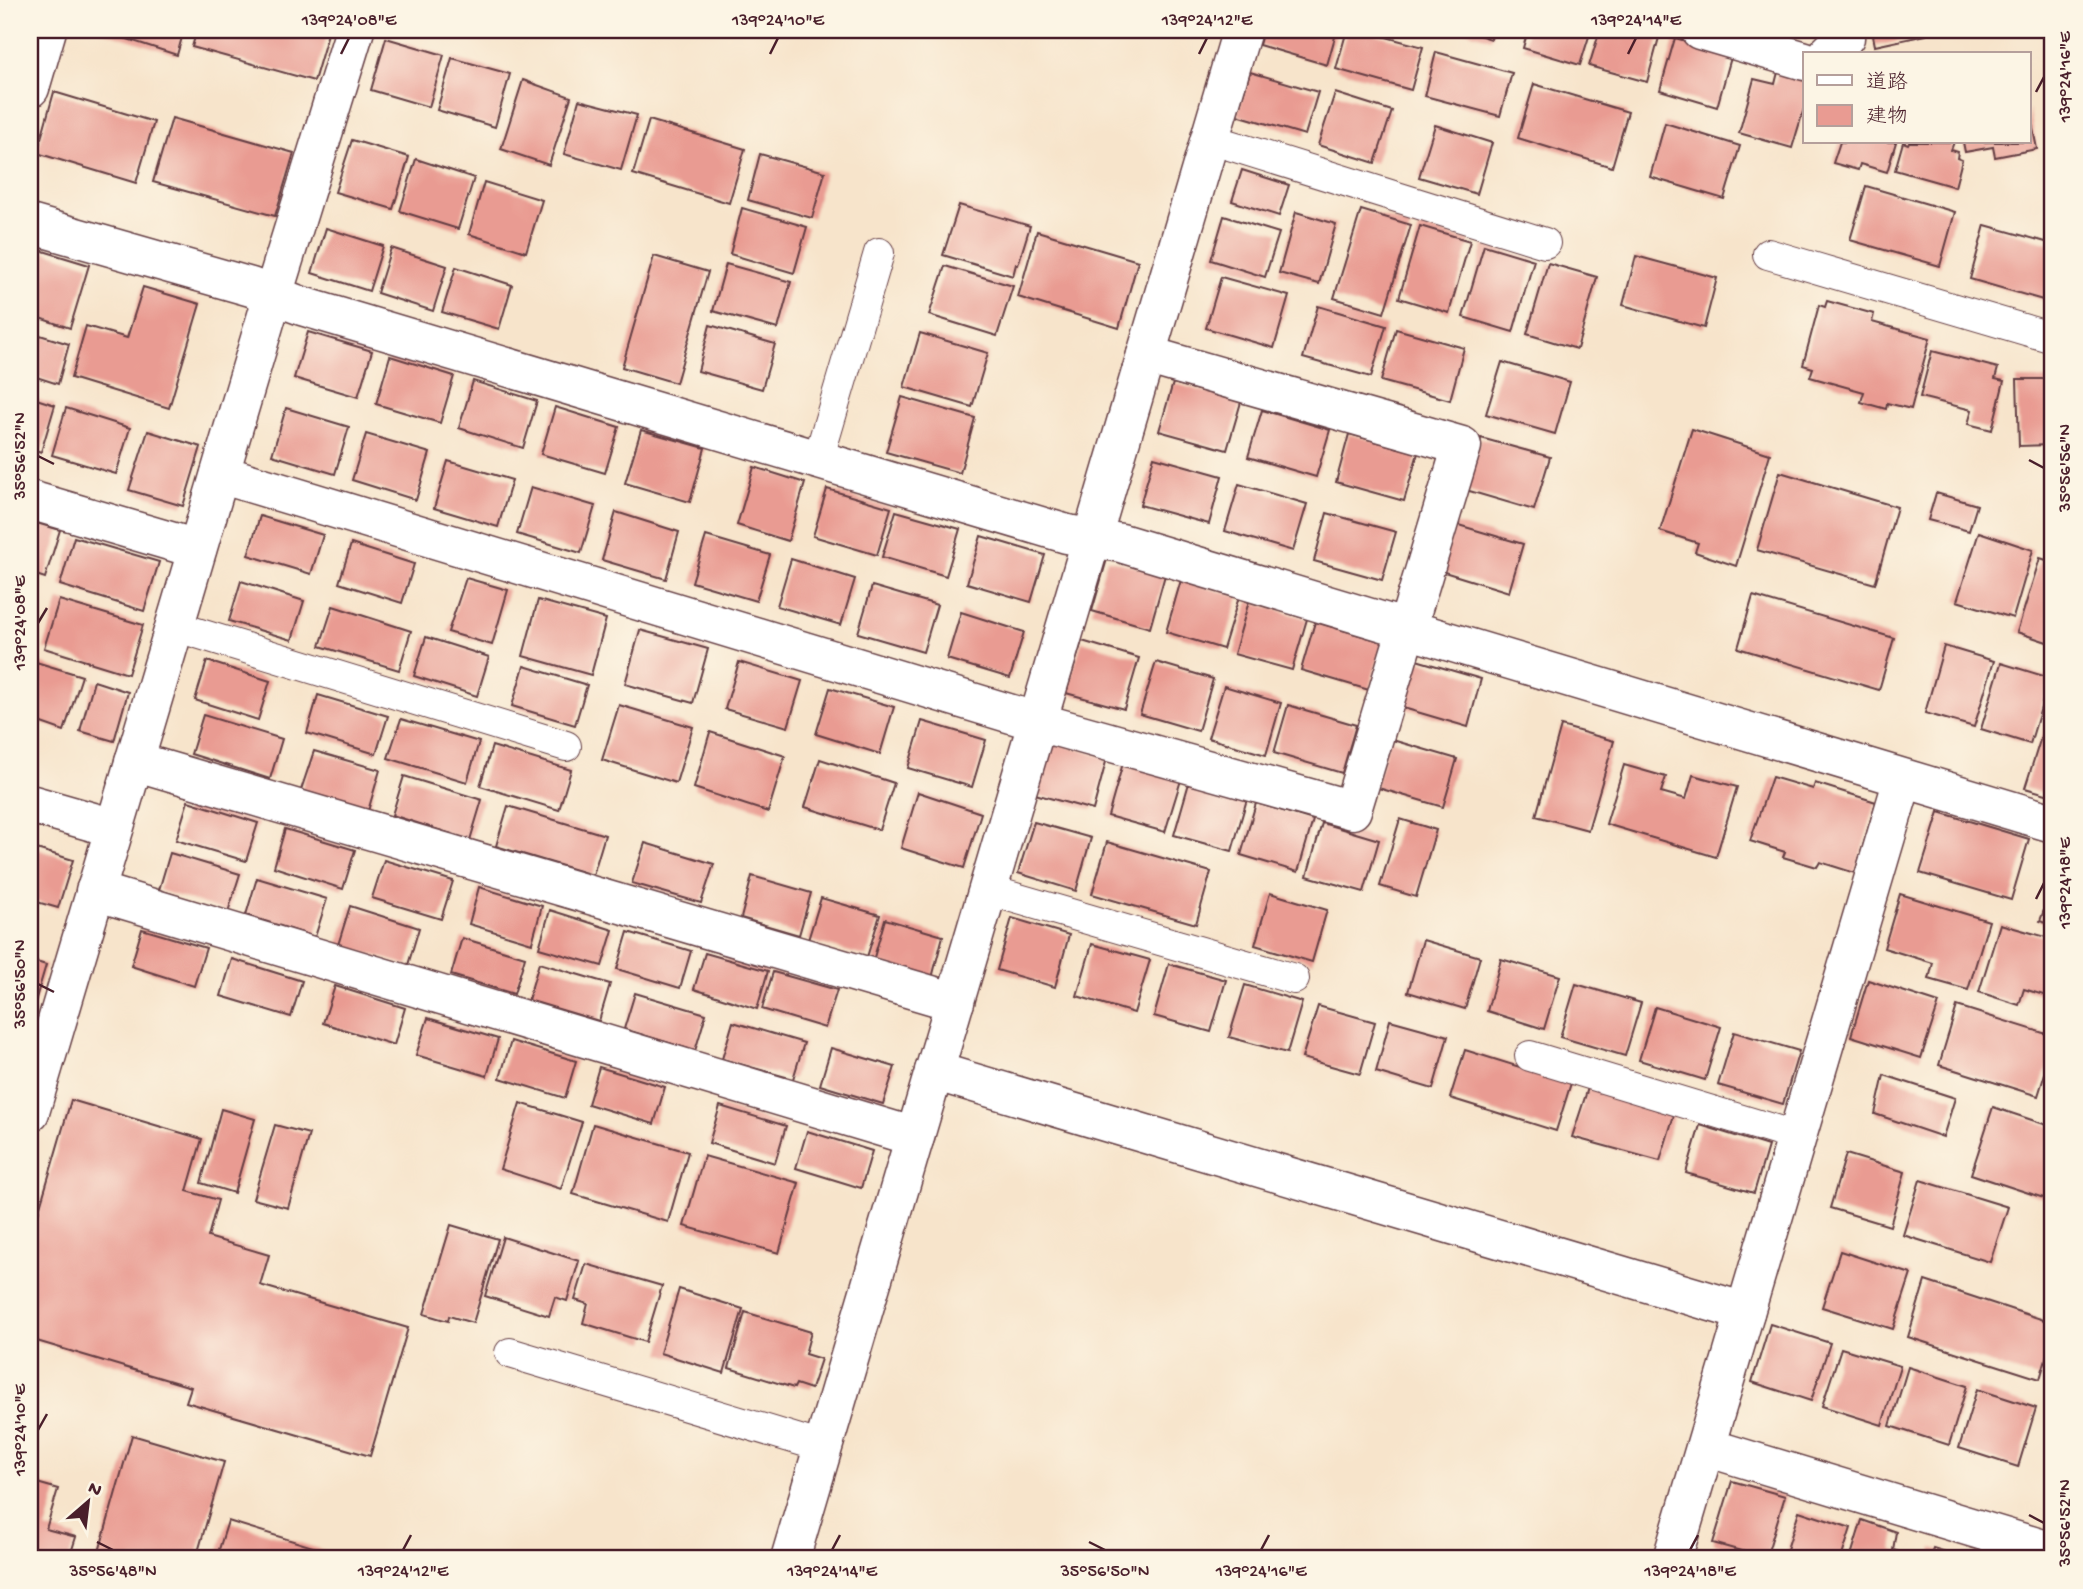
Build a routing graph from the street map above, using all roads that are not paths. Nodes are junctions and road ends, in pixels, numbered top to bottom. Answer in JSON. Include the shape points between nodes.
{"nodes":[{"id":1,"x":47,"y":30,"type":"edge"},
{"id":2,"x":355,"y":30,"type":"edge"},
{"id":3,"x":1242,"y":30,"type":"edge"},
{"id":4,"x":1700,"y":30,"type":"edge"},
{"id":5,"x":1843,"y":30,"type":"edge"},
{"id":6,"x":1830,"y":52,"type":"edge"},
{"id":7,"x":1803,"y":60,"type":"edge"},
{"id":8,"x":30,"y":88,"type":"edge"},
{"id":9,"x":1210,"y":139,"type":"junction"},
{"id":10,"x":30,"y":224,"type":"edge"},
{"id":11,"x":1545,"y":243,"type":"dead end"},
{"id":12,"x":879,"y":253,"type":"dead end"},
{"id":13,"x":1768,"y":254,"type":"dead end"},
{"id":14,"x":273,"y":295,"type":"junction"},
{"id":15,"x":2053,"y":338,"type":"edge"},
{"id":16,"x":1146,"y":355,"type":"junction"},
{"id":17,"x":817,"y":460,"type":"junction"},
{"id":18,"x":220,"y":474,"type":"junction"},
{"id":19,"x":30,"y":500,"type":"edge"},
{"id":20,"x":1092,"y":538,"type":"junction"},
{"id":21,"x":197,"y":549,"type":"junction"},
{"id":22,"x":174,"y":626,"type":"junction"},
{"id":23,"x":1408,"y":630,"type":"junction"},
{"id":24,"x":1038,"y":722,"type":"junction"},
{"id":25,"x":566,"y":746,"type":"dead end"},
{"id":26,"x":134,"y":761,"type":"junction"},
{"id":27,"x":1903,"y":779,"type":"junction"},
{"id":28,"x":30,"y":804,"type":"edge"},
{"id":29,"x":2053,"y":823,"type":"edge"},
{"id":30,"x":114,"y":828,"type":"junction"},
{"id":31,"x":988,"y":890,"type":"junction"},
{"id":32,"x":95,"y":891,"type":"junction"},
{"id":33,"x":1294,"y":979,"type":"dead end"},
{"id":34,"x":955,"y":1002,"type":"junction"},
{"id":35,"x":1530,"y":1056,"type":"dead end"},
{"id":36,"x":934,"y":1071,"type":"junction"},
{"id":37,"x":30,"y":1112,"type":"edge"},
{"id":38,"x":1798,"y":1137,"type":"junction"},
{"id":39,"x":915,"y":1138,"type":"junction"},
{"id":40,"x":1745,"y":1312,"type":"junction"},
{"id":41,"x":510,"y":1353,"type":"dead end"},
{"id":42,"x":823,"y":1447,"type":"junction"},
{"id":43,"x":1706,"y":1447,"type":"junction"},
{"id":44,"x":2053,"y":1552,"type":"edge"},
{"id":45,"x":790,"y":1559,"type":"edge"},
{"id":46,"x":1672,"y":1559,"type":"edge"}],
"edges":[{"from":1,"to":8,"type":"street"},
{"from":2,"to":14,"type":"street"},
{"from":3,"to":9,"type":"street"},
{"from":4,"to":7,"type":"street"},
{"from":5,"to":6,"type":"street","via":[[1844,37]]},
{"from":9,"to":11,"type":"lane"},
{"from":9,"to":16,"type":"street"},
{"from":10,"to":14,"type":"street"},
{"from":12,"to":17,"type":"lane"},
{"from":13,"to":15,"type":"lane"},
{"from":14,"to":17,"type":"street"},
{"from":14,"to":18,"type":"street"},
{"from":16,"to":20,"type":"street"},
{"from":16,"to":23,"type":"street","via":[[1462,446]]},
{"from":17,"to":20,"type":"street"},
{"from":18,"to":21,"type":"street"},
{"from":18,"to":24,"type":"street"},
{"from":19,"to":21,"type":"street"},
{"from":20,"to":23,"type":"street"},
{"from":20,"to":24,"type":"street"},
{"from":21,"to":22,"type":"street"},
{"from":22,"to":25,"type":"lane"},
{"from":22,"to":26,"type":"street"},
{"from":23,"to":24,"type":"street","via":[[1352,810]]},
{"from":23,"to":27,"type":"street"},
{"from":24,"to":31,"type":"street"},
{"from":26,"to":30,"type":"street"},
{"from":26,"to":34,"type":"street"},
{"from":27,"to":29,"type":"street"},
{"from":27,"to":38,"type":"street"},
{"from":28,"to":30,"type":"street"},
{"from":30,"to":32,"type":"street"},
{"from":31,"to":33,"type":"lane"},
{"from":31,"to":34,"type":"street"},
{"from":32,"to":37,"type":"street"},
{"from":32,"to":39,"type":"street"},
{"from":34,"to":36,"type":"street"},
{"from":35,"to":38,"type":"lane"},
{"from":36,"to":39,"type":"street"},
{"from":36,"to":40,"type":"street"},
{"from":38,"to":40,"type":"street"},
{"from":39,"to":42,"type":"street"},
{"from":40,"to":43,"type":"street"},
{"from":41,"to":42,"type":"lane"},
{"from":42,"to":45,"type":"street"},
{"from":43,"to":44,"type":"street"},
{"from":43,"to":46,"type":"street"}]}
